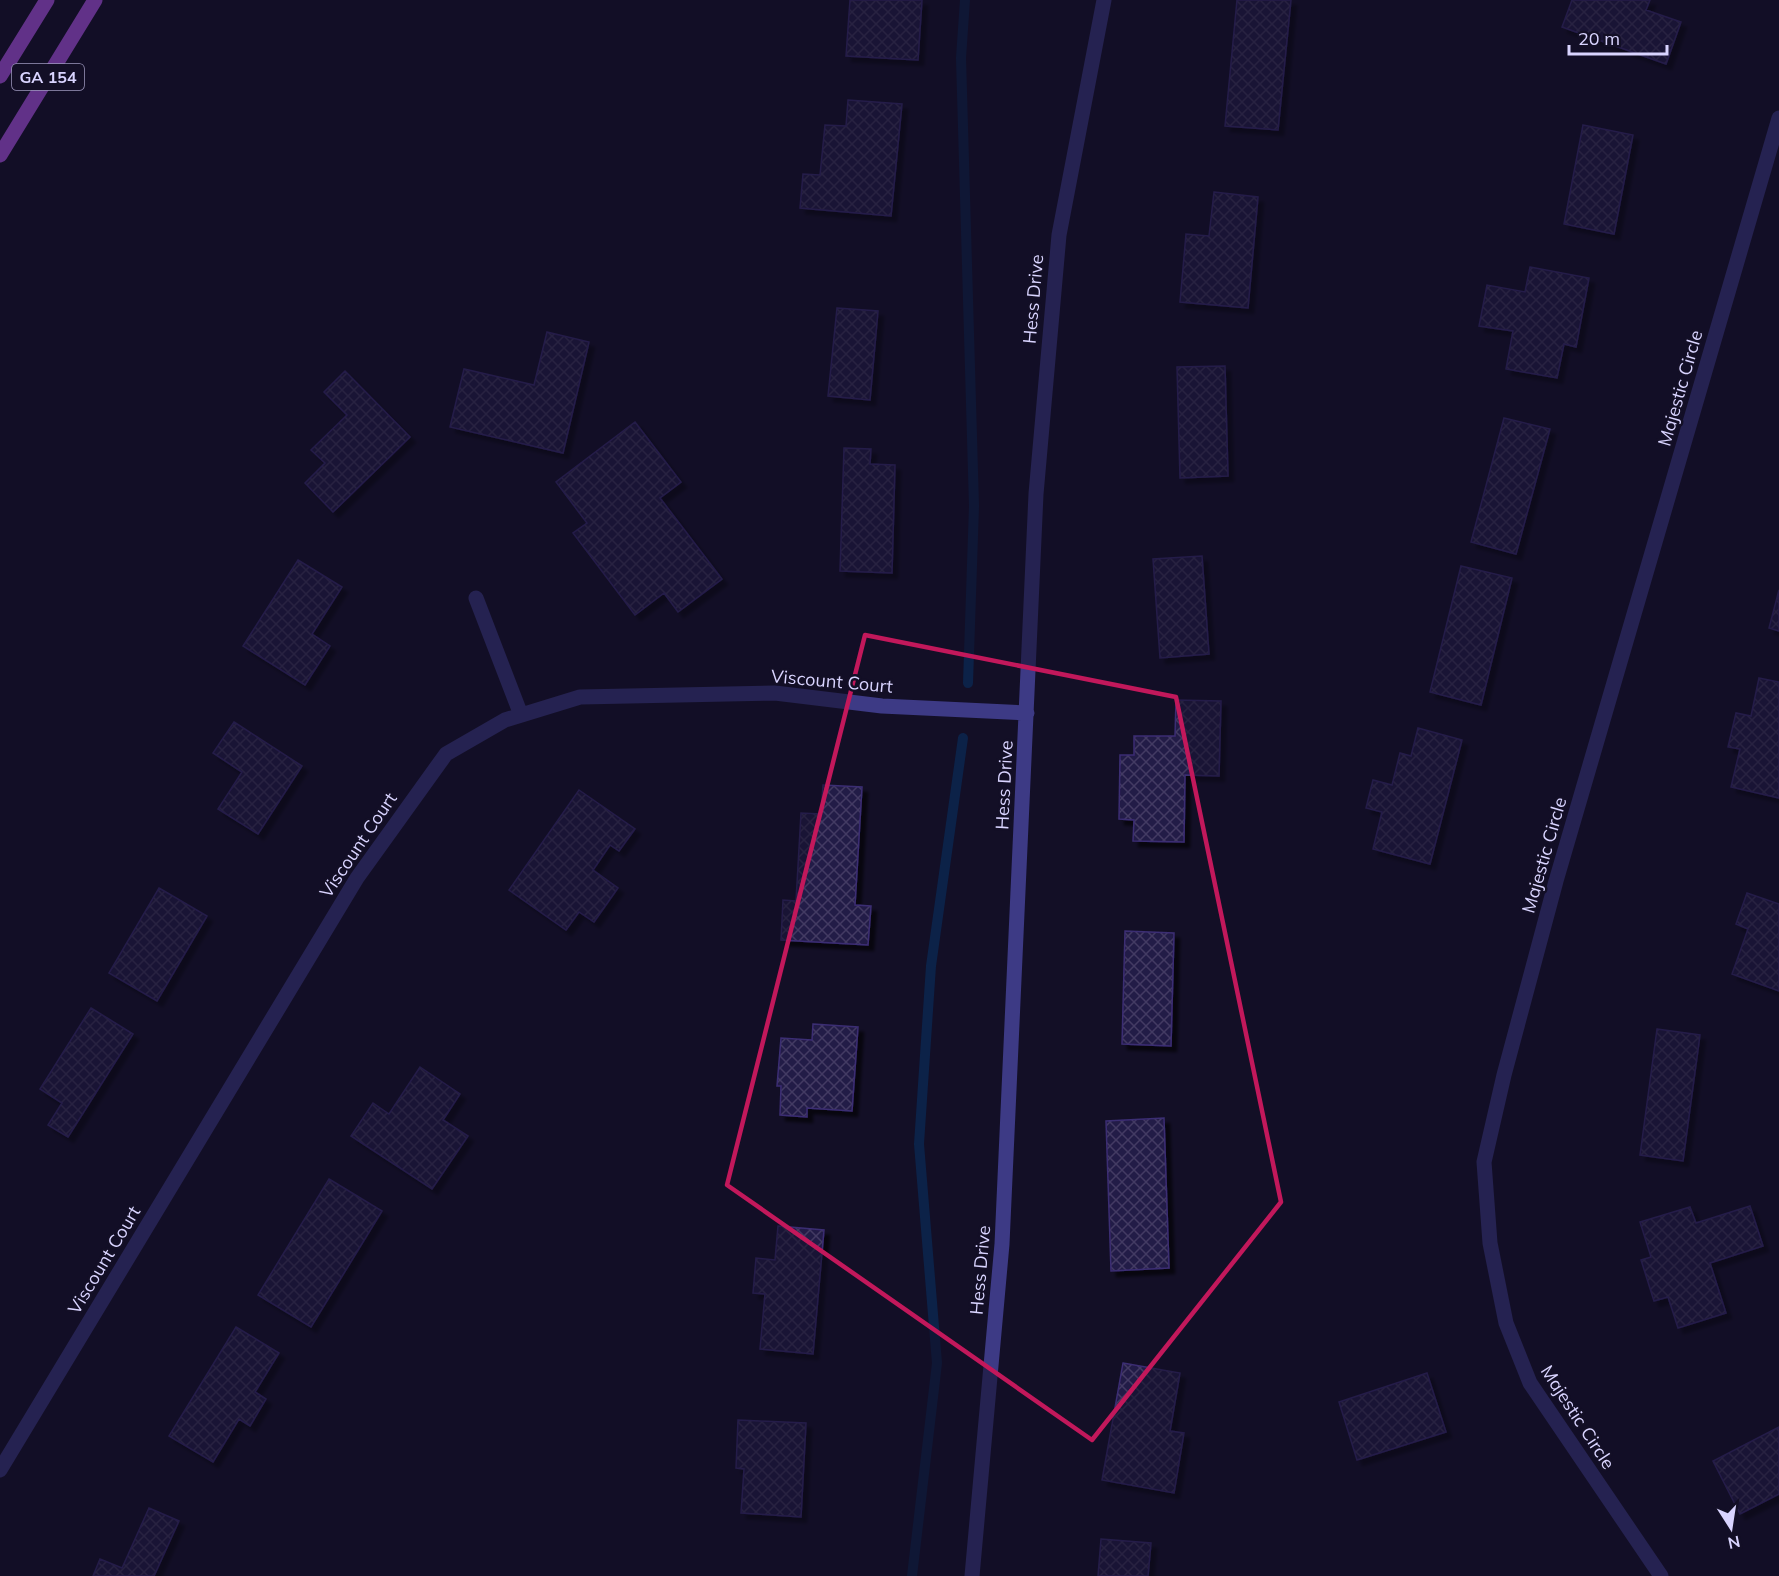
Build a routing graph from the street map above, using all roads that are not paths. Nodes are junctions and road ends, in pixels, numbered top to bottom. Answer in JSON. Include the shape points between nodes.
{"nodes":[{"id":1,"x":47,"y":0,"type":"edge"},
{"id":2,"x":95,"y":0,"type":"edge"},
{"id":3,"x":1104,"y":0,"type":"edge"},
{"id":4,"x":0,"y":76,"type":"edge"},
{"id":5,"x":1779,"y":118,"type":"edge"},
{"id":6,"x":0,"y":155,"type":"edge"},
{"id":7,"x":476,"y":598,"type":"dead end"},
{"id":8,"x":1027,"y":713,"type":"junction"},
{"id":9,"x":521,"y":715,"type":"junction"},
{"id":10,"x":0,"y":1470,"type":"edge"},
{"id":11,"x":972,"y":1576,"type":"edge"},
{"id":12,"x":1661,"y":1576,"type":"edge"}],
"edges":[{"from":1,"to":4,"type":"main road","number":"GA 154"},
{"from":2,"to":6,"type":"main road","number":"GA 154"},
{"from":3,"to":8,"type":"street","name":"Hess Drive","via":[[1059,235],[1036,494]]},
{"from":5,"to":12,"type":"street","name":"Majestic Circle","via":[[1556,881],[1485,1162],[1490,1243],[1503,1312],[1530,1383]]},
{"from":7,"to":9,"type":"street"},
{"from":8,"to":9,"type":"street","name":"Viscount Court","via":[[882,706],[775,693],[580,697]]},
{"from":8,"to":11,"type":"street","name":"Hess Drive","via":[[1002,1244]]},
{"from":9,"to":10,"type":"street","name":"Viscount Court","via":[[446,754],[357,878]]}]}
